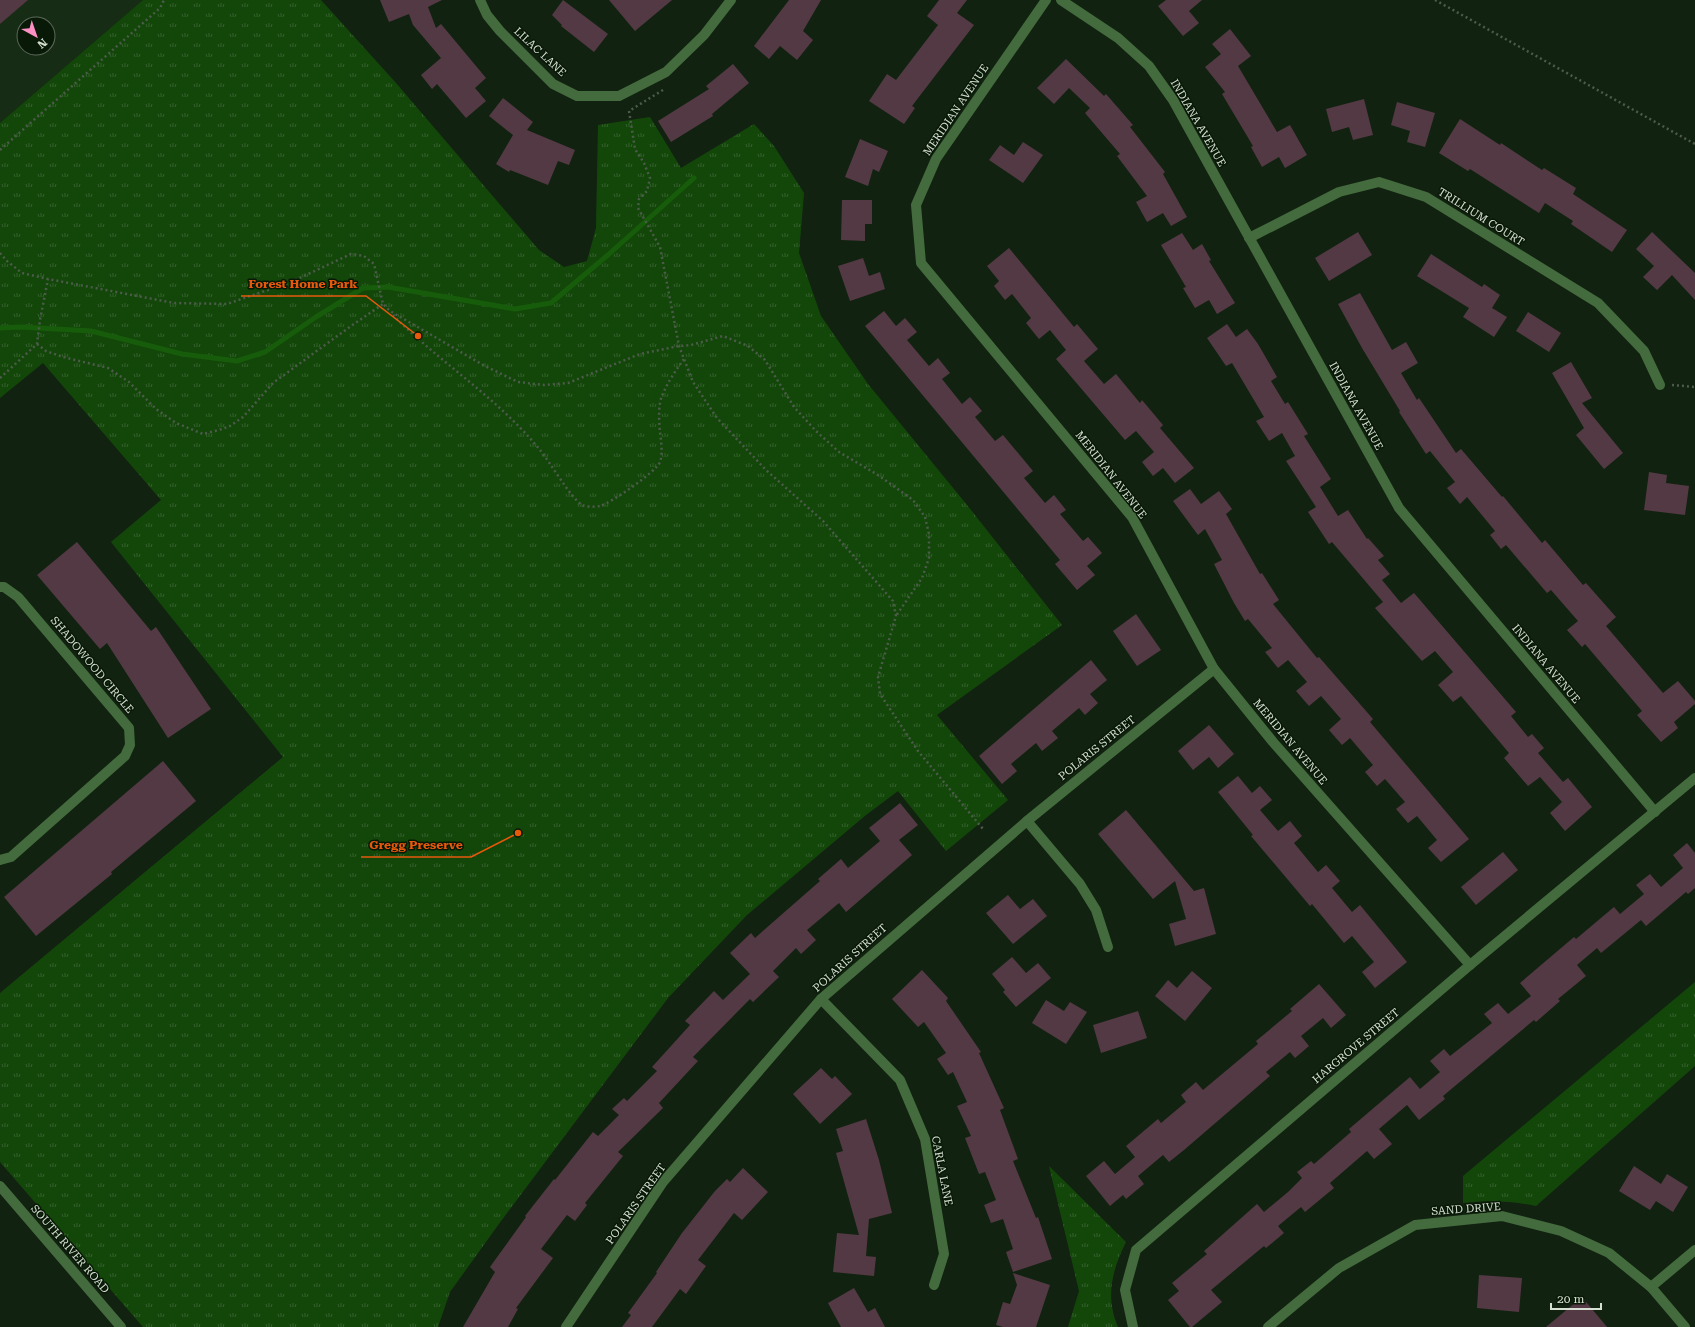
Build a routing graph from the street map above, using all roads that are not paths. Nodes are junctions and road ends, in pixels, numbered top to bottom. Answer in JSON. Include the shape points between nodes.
{"nodes":[{"id":1,"x":480,"y":0,"type":"edge"},
{"id":2,"x":731,"y":0,"type":"edge"},
{"id":3,"x":1046,"y":0,"type":"edge"},
{"id":4,"x":1061,"y":0,"type":"edge"},
{"id":5,"x":1248,"y":238,"type":"junction"},
{"id":6,"x":1660,"y":385,"type":"road end"},
{"id":7,"x":0,"y":587,"type":"edge"},
{"id":8,"x":1214,"y":669,"type":"junction"},
{"id":9,"x":1695,"y":778,"type":"edge"},
{"id":10,"x":1655,"y":812,"type":"junction"},
{"id":11,"x":1027,"y":821,"type":"junction"},
{"id":12,"x":0,"y":860,"type":"edge"},
{"id":13,"x":1108,"y":947,"type":"dead end"},
{"id":14,"x":1470,"y":965,"type":"junction"},
{"id":15,"x":821,"y":999,"type":"junction"},
{"id":16,"x":0,"y":1186,"type":"edge"},
{"id":17,"x":1695,"y":1250,"type":"edge"},
{"id":18,"x":934,"y":1285,"type":"dead end"},
{"id":19,"x":1651,"y":1287,"type":"junction"},
{"id":20,"x":121,"y":1327,"type":"edge"},
{"id":21,"x":566,"y":1327,"type":"edge"},
{"id":22,"x":1133,"y":1327,"type":"edge"},
{"id":23,"x":1268,"y":1327,"type":"edge"},
{"id":24,"x":1686,"y":1327,"type":"edge"}],
"edges":[{"from":1,"to":2,"type":"street","name":"LILAC LANE","via":[[487,15],[500,31],[553,84],[577,96],[619,96],[666,72],[704,35]]},
{"from":3,"to":8,"type":"street","name":"MERIDIAN AVENUE","via":[[936,159],[916,205],[921,263],[1132,517]]},
{"from":4,"to":5,"type":"street","name":"INDIANA AVENUE","via":[[1118,38],[1149,66],[1173,100]]},
{"from":5,"to":6,"type":"street","name":"TRILLIUM COURT","via":[[1339,192],[1379,182],[1426,197],[1598,303],[1644,351]]},
{"from":5,"to":10,"type":"street","name":"INDIANA AVENUE","via":[[1399,508]]},
{"from":7,"to":12,"type":"street","name":"SHADOWOOD CIRCLE","via":[[18,597],[129,728],[130,745],[125,756],[11,857]]},
{"from":8,"to":11,"type":"street","name":"POLARIS STREET"},
{"from":8,"to":14,"type":"street","name":"MERIDIAN AVENUE","via":[[1273,742]]},
{"from":9,"to":10,"type":"street","name":"HARGROVE STREET"},
{"from":10,"to":14,"type":"street","name":"HARGROVE STREET"},
{"from":11,"to":13,"type":"street","via":[[1080,884],[1096,910]]},
{"from":11,"to":15,"type":"street","name":"POLARIS STREET"},
{"from":14,"to":22,"type":"street","name":"HARGROVE STREET","via":[[1136,1250],[1125,1290]]},
{"from":15,"to":18,"type":"street","name":"CARLA LANE","via":[[900,1080],[925,1139],[944,1254]]},
{"from":15,"to":21,"type":"street","name":"POLARIS STREET","via":[[663,1182]]},
{"from":16,"to":20,"type":"street","name":"SOUTH RIVER ROAD"},
{"from":17,"to":19,"type":"street"},
{"from":19,"to":23,"type":"street","name":"SAND DRIVE","via":[[1609,1253],[1561,1230],[1502,1216],[1415,1225],[1339,1268]]},
{"from":19,"to":24,"type":"street","name":"SAND DRIVE"}]}
